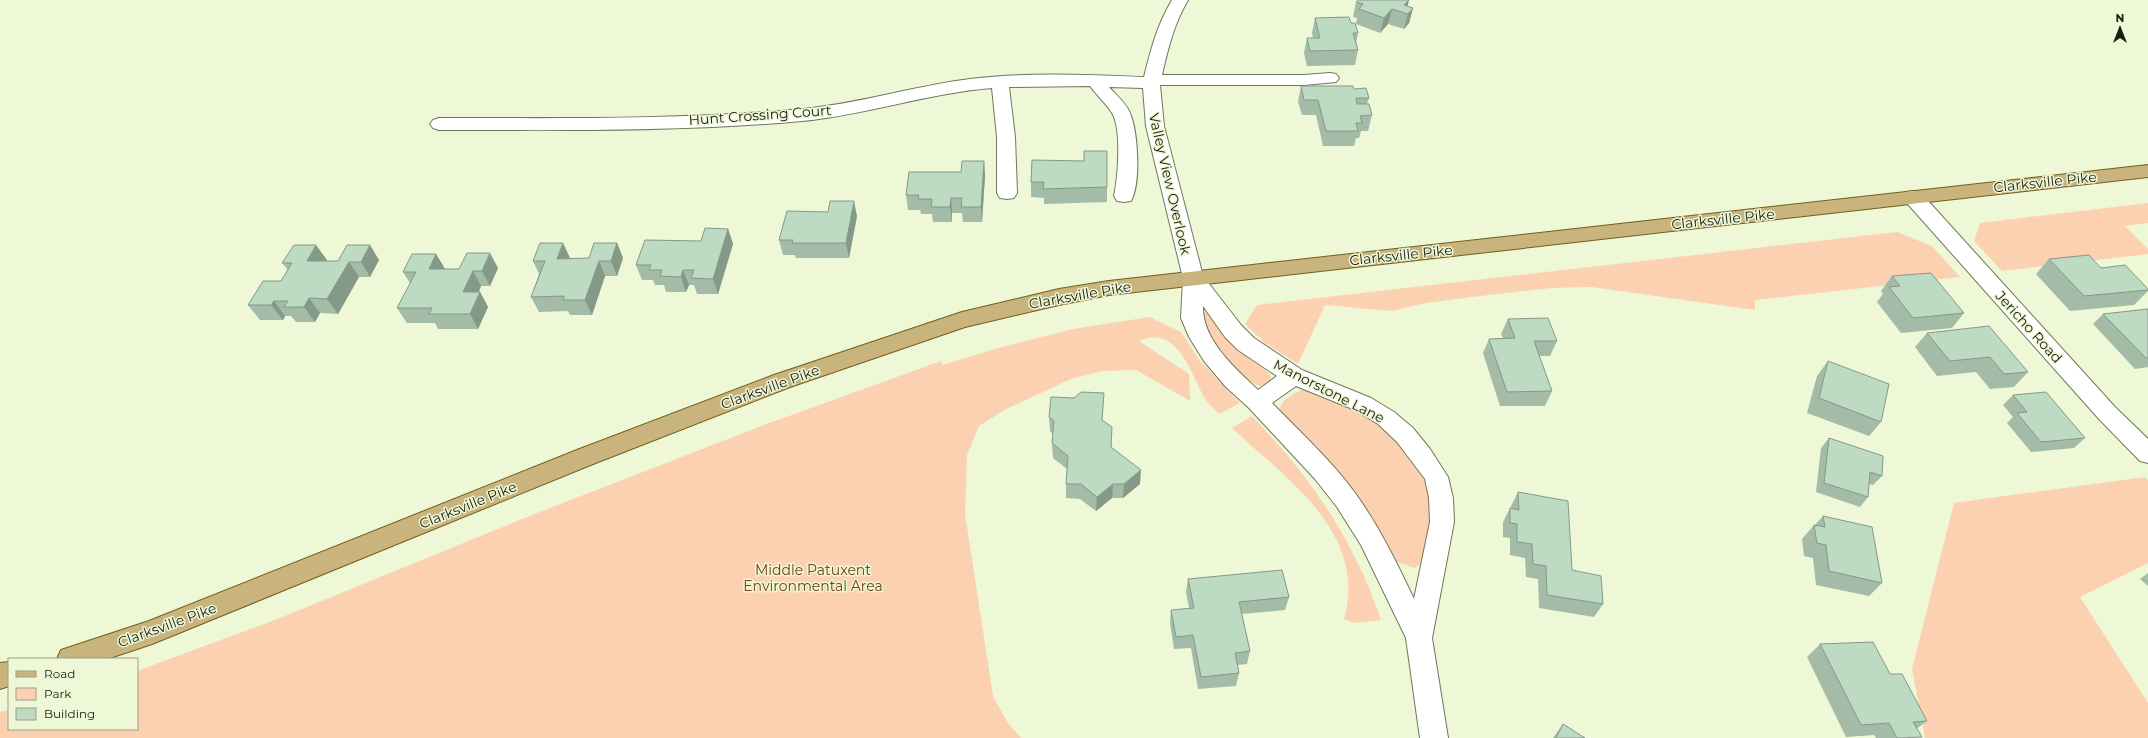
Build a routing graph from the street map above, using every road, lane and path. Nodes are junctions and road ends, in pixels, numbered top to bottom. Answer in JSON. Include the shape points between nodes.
{"nodes":[{"id":1,"x":1180,"y":0,"type":"edge"},
{"id":2,"x":1097,"y":81,"type":"junction"},
{"id":3,"x":1000,"y":82,"type":"junction"},
{"id":4,"x":1329,"y":84,"type":"edge"},
{"id":5,"x":1151,"y":85,"type":"junction"},
{"id":6,"x":439,"y":124,"type":"dead end"},
{"id":7,"x":2148,"y":171,"type":"edge"},
{"id":8,"x":1007,"y":192,"type":"dead end"},
{"id":9,"x":1124,"y":196,"type":"dead end"},
{"id":10,"x":1913,"y":197,"type":"junction"},
{"id":11,"x":1192,"y":278,"type":"junction"},
{"id":12,"x":1294,"y":376,"type":"junction"},
{"id":13,"x":1257,"y":402,"type":"junction"},
{"id":14,"x":2148,"y":454,"type":"edge"},
{"id":15,"x":1419,"y":638,"type":"junction"},
{"id":16,"x":73,"y":658,"type":"edge"},
{"id":17,"x":1434,"y":738,"type":"edge"}],
"edges":[{"from":1,"to":5,"type":"street","name":"Valley View Overlook","via":[[1162,36]]},
{"from":2,"to":3,"type":"street","name":"Hunt Crossing Court"},
{"from":2,"to":5,"type":"street","name":"Hunt Crossing Court"},
{"from":2,"to":9,"type":"street","via":[[1121,112],[1125,125],[1128,174]]},
{"from":3,"to":6,"type":"street","name":"Hunt Crossing Court","via":[[938,90],[836,111],[768,118],[583,124]]},
{"from":3,"to":8,"type":"street","via":[[1007,144]]},
{"from":4,"to":5,"type":"street","name":"Hunt Crossing Court"},
{"from":5,"to":11,"type":"street","name":"Valley View Overlook","via":[[1155,126]]},
{"from":7,"to":10,"type":"main road","name":"Clarksville Pike"},
{"from":10,"to":11,"type":"main road","name":"Clarksville Pike"},
{"from":10,"to":14,"type":"street","name":"Jericho Road","via":[[2107,413]]},
{"from":11,"to":12,"type":"street","name":"Manorstone Lane","via":[[1246,344]]},
{"from":11,"to":13,"type":"street","name":"Manorstone Lane","via":[[1192,318],[1200,337],[1233,380]]},
{"from":11,"to":16,"type":"main road","name":"Clarksville Pike","via":[[1059,297],[962,320],[908,337],[782,381],[585,457],[152,632]]},
{"from":12,"to":13,"type":"street"},
{"from":12,"to":15,"type":"street","name":"Manorstone Lane","via":[[1363,404],[1386,418],[1405,435],[1436,478],[1441,498],[1442,522]]},
{"from":13,"to":15,"type":"street","name":"Manorstone Lane","via":[[1346,500],[1387,569]]},
{"from":15,"to":17,"type":"street","name":"Manorstone Lane"}]}
